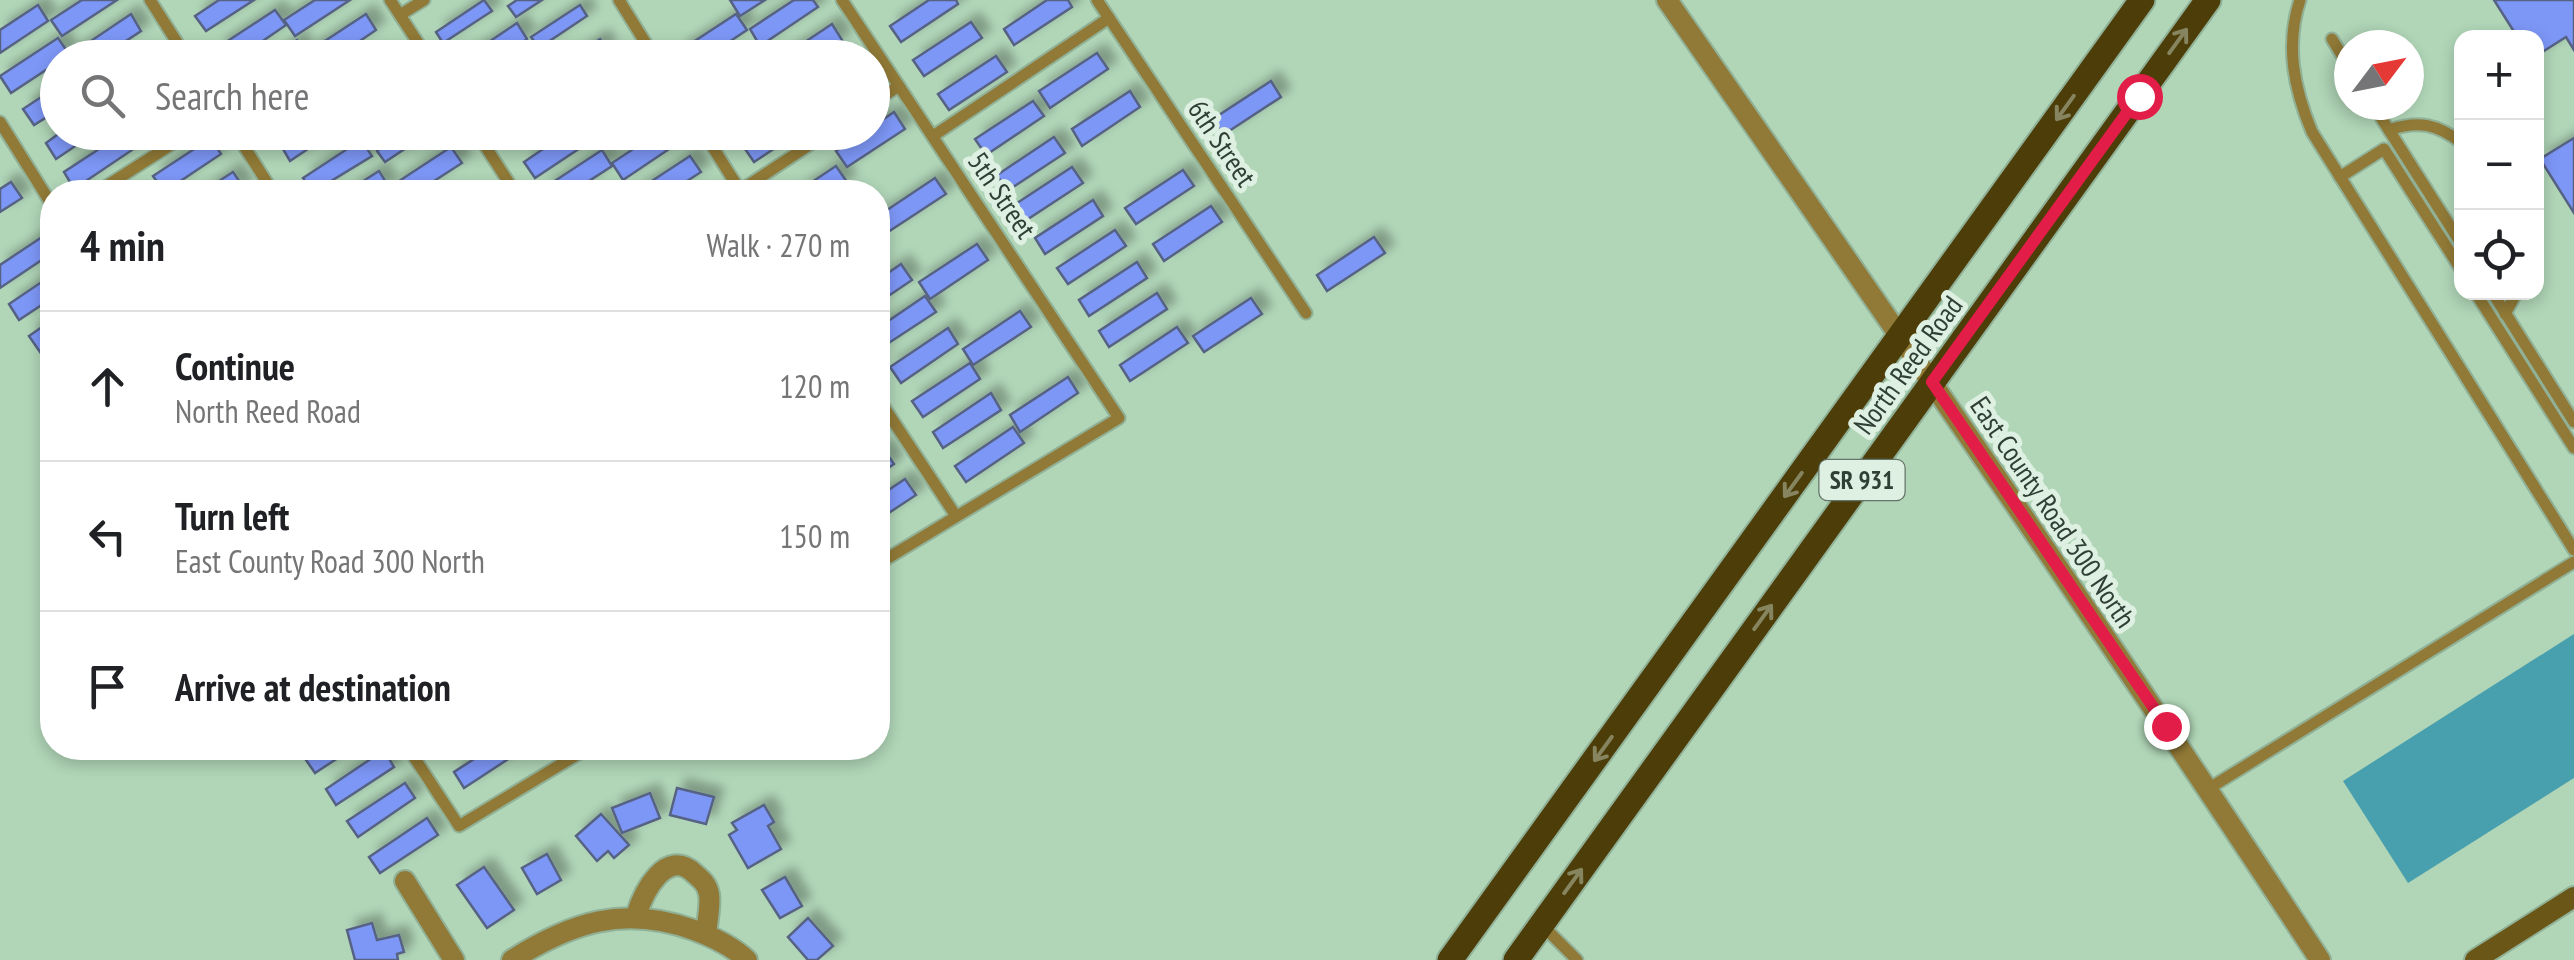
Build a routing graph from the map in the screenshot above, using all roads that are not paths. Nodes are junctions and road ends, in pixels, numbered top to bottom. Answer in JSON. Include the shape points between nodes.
{"nodes":[{"id":1,"x":150,"y":0,"type":"edge"},
{"id":2,"x":390,"y":0,"type":"edge"},
{"id":3,"x":424,"y":0,"type":"edge"},
{"id":4,"x":619,"y":0,"type":"edge"},
{"id":5,"x":842,"y":0,"type":"edge"},
{"id":6,"x":1097,"y":0,"type":"edge"},
{"id":7,"x":1667,"y":0,"type":"edge"},
{"id":8,"x":2142,"y":0,"type":"edge"},
{"id":9,"x":2208,"y":0,"type":"edge"},
{"id":10,"x":2300,"y":0,"type":"edge"},
{"id":11,"x":400,"y":15,"type":"junction"},
{"id":12,"x":1109,"y":18,"type":"junction"},
{"id":13,"x":2332,"y":38,"type":"dead end"},
{"id":14,"x":175,"y":40,"type":"edge"},
{"id":15,"x":416,"y":40,"type":"edge"},
{"id":16,"x":645,"y":40,"type":"edge"},
{"id":17,"x":869,"y":40,"type":"edge"},
{"id":18,"x":2334,"y":41,"type":"edge"},
{"id":19,"x":890,"y":72,"type":"edge"},
{"id":20,"x":899,"y":86,"type":"junction"},
{"id":21,"x":890,"y":92,"type":"edge"},
{"id":22,"x":2383,"y":120,"type":"edge"},
{"id":23,"x":0,"y":122,"type":"edge"},
{"id":24,"x":2389,"y":130,"type":"junction"},
{"id":25,"x":933,"y":136,"type":"junction"},
{"id":26,"x":2454,"y":137,"type":"edge"},
{"id":27,"x":163,"y":150,"type":"edge"},
{"id":28,"x":246,"y":150,"type":"edge"},
{"id":29,"x":488,"y":150,"type":"edge"},
{"id":30,"x":714,"y":150,"type":"edge"},
{"id":31,"x":802,"y":150,"type":"edge"},
{"id":32,"x":2340,"y":177,"type":"junction"},
{"id":33,"x":116,"y":180,"type":"edge"},
{"id":34,"x":265,"y":180,"type":"edge"},
{"id":35,"x":507,"y":180,"type":"edge"},
{"id":36,"x":733,"y":180,"type":"edge"},
{"id":37,"x":758,"y":180,"type":"edge"},
{"id":38,"x":40,"y":186,"type":"edge"},
{"id":39,"x":2454,"y":232,"type":"edge"},
{"id":40,"x":2454,"y":258,"type":"edge"},
{"id":41,"x":2480,"y":300,"type":"edge"},
{"id":42,"x":2497,"y":300,"type":"edge"},
{"id":43,"x":2513,"y":300,"type":"edge"},
{"id":44,"x":1306,"y":313,"type":"dead end"},
{"id":45,"x":2505,"y":314,"type":"junction"},
{"id":46,"x":1900,"y":336,"type":"junction"},
{"id":47,"x":1932,"y":382,"type":"junction"},
{"id":48,"x":890,"y":416,"type":"edge"},
{"id":49,"x":2574,"y":422,"type":"edge"},
{"id":50,"x":2574,"y":448,"type":"edge"},
{"id":51,"x":956,"y":516,"type":"junction"},
{"id":52,"x":2574,"y":550,"type":"edge"},
{"id":53,"x":890,"y":557,"type":"edge"},
{"id":54,"x":2574,"y":562,"type":"edge"},
{"id":55,"x":416,"y":760,"type":"edge"},
{"id":56,"x":568,"y":760,"type":"edge"},
{"id":57,"x":2208,"y":789,"type":"junction"},
{"id":58,"x":406,"y":881,"type":"dead end"},
{"id":59,"x":2574,"y":898,"type":"edge"},
{"id":60,"x":636,"y":916,"type":"junction"},
{"id":61,"x":1542,"y":925,"type":"junction"},
{"id":62,"x":706,"y":934,"type":"junction"},
{"id":63,"x":454,"y":960,"type":"edge"},
{"id":64,"x":512,"y":960,"type":"edge"},
{"id":65,"x":747,"y":960,"type":"edge"},
{"id":66,"x":1450,"y":960,"type":"edge"},
{"id":67,"x":1516,"y":960,"type":"edge"},
{"id":68,"x":1577,"y":960,"type":"edge"},
{"id":69,"x":2320,"y":960,"type":"edge"},
{"id":70,"x":2475,"y":960,"type":"edge"}],
"edges":[{"from":1,"to":14,"type":"lane"},
{"from":2,"to":11,"type":"lane"},
{"from":3,"to":11,"type":"lane"},
{"from":4,"to":16,"type":"lane"},
{"from":5,"to":17,"type":"lane","name":"5th Street"},
{"from":6,"to":12,"type":"lane","name":"6th Street"},
{"from":7,"to":46,"type":"street","name":"East County Road 300 North"},
{"from":8,"to":46,"type":"main road","name":"North Reed Road","number":"SR 931","one_way":true},
{"from":47,"to":9,"type":"main road","name":"North Reed Road","number":"SR 931","one_way":true},
{"from":10,"to":32,"type":"lane","via":[[2292,48],[2298,96]]},
{"from":11,"to":15,"type":"lane"},
{"from":12,"to":25,"type":"lane"},
{"from":12,"to":44,"type":"lane","name":"6th Street"},
{"from":13,"to":18,"type":"lane"},
{"from":19,"to":20,"type":"lane","name":"5th Street"},
{"from":20,"to":21,"type":"lane"},
{"from":20,"to":25,"type":"lane","name":"5th Street"},
{"from":22,"to":24,"type":"lane"},
{"from":23,"to":38,"type":"lane"},
{"from":24,"to":26,"type":"lane","via":[[2423,123]]},
{"from":24,"to":39,"type":"lane"},
{"from":25,"to":51,"type":"lane","name":"5th Street","via":[[1119,418]]},
{"from":27,"to":33,"type":"lane"},
{"from":28,"to":34,"type":"lane"},
{"from":29,"to":35,"type":"lane"},
{"from":30,"to":36,"type":"lane"},
{"from":31,"to":37,"type":"lane"},
{"from":32,"to":40,"type":"lane","via":[[2384,149]]},
{"from":32,"to":52,"type":"lane"},
{"from":41,"to":50,"type":"lane"},
{"from":42,"to":45,"type":"lane"},
{"from":43,"to":45,"type":"lane"},
{"from":45,"to":49,"type":"lane"},
{"from":46,"to":47,"type":"street","name":"East County Road 300 North"},
{"from":46,"to":66,"type":"main road","name":"North Reed Road","number":"SR 931","one_way":true},
{"from":47,"to":57,"type":"street","name":"East County Road 300 North"},
{"from":61,"to":47,"type":"main road","name":"North Reed Road","number":"SR 931","one_way":true},
{"from":48,"to":51,"type":"lane"},
{"from":51,"to":53,"type":"lane"},
{"from":54,"to":57,"type":"lane"},
{"from":55,"to":56,"type":"lane","via":[[459,826]]},
{"from":57,"to":69,"type":"street","name":"East County Road 300 North"},
{"from":58,"to":63,"type":"street"},
{"from":59,"to":70,"type":"main road"},
{"from":60,"to":62,"type":"street"},
{"from":60,"to":62,"type":"street","via":[[644,892],[663,870],[689,868],[710,896]]},
{"from":60,"to":64,"type":"street","via":[[569,928]]},
{"from":61,"to":67,"type":"main road","name":"North Reed Road","number":"SR 931"},
{"from":61,"to":68,"type":"lane"},
{"from":62,"to":65,"type":"street"}]}
